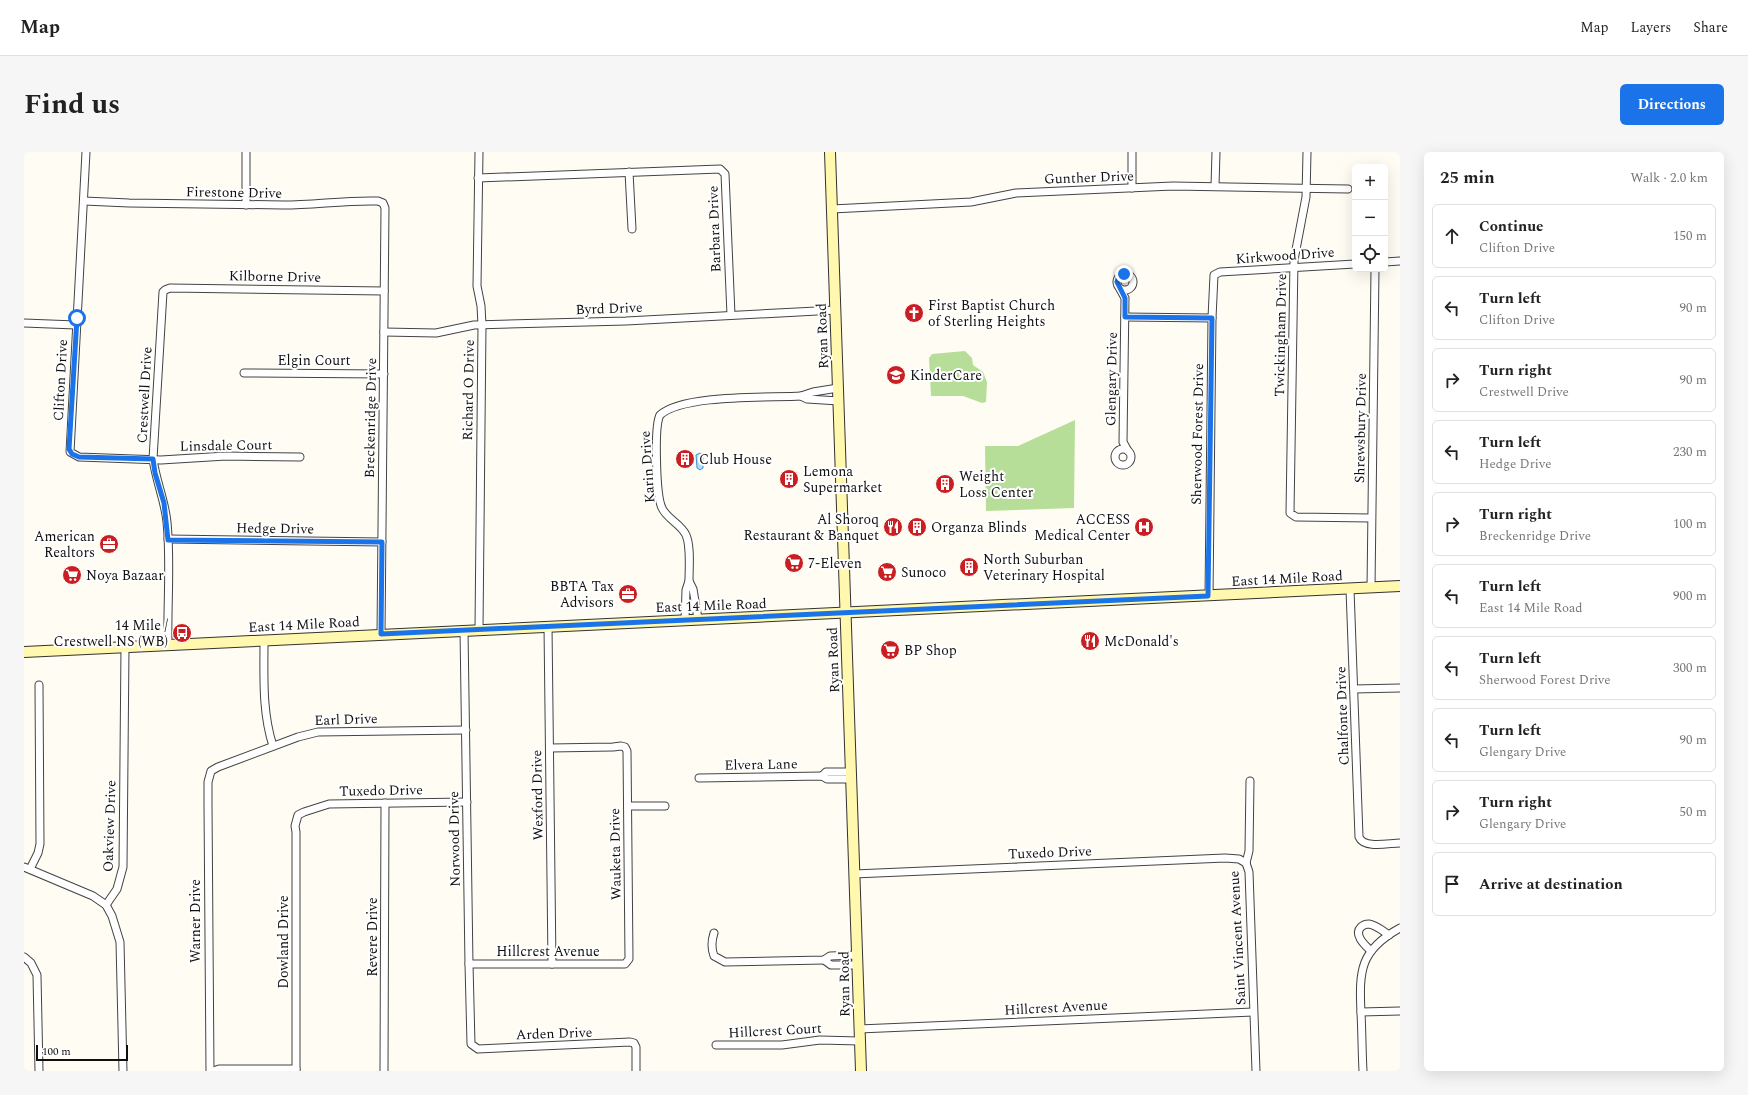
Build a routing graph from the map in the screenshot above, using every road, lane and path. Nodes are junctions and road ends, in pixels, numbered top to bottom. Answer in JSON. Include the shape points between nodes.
{"nodes":[{"id":1,"x":86,"y":152,"type":"edge"},
{"id":2,"x":246,"y":152,"type":"edge"},
{"id":3,"x":479,"y":152,"type":"edge"},
{"id":4,"x":830,"y":152,"type":"edge"},
{"id":5,"x":1132,"y":152,"type":"edge"},
{"id":6,"x":1216,"y":152,"type":"edge"},
{"id":7,"x":1307,"y":152,"type":"edge"},
{"id":8,"x":629,"y":172,"type":"junction"},
{"id":9,"x":478,"y":178,"type":"junction"},
{"id":10,"x":1215,"y":186,"type":"junction"},
{"id":11,"x":1132,"y":188,"type":"junction"},
{"id":12,"x":1307,"y":188,"type":"junction"},
{"id":13,"x":1348,"y":189,"type":"dead end"},
{"id":14,"x":84,"y":200,"type":"junction"},
{"id":15,"x":383,"y":203,"type":"joint"},
{"id":16,"x":246,"y":205,"type":"junction"},
{"id":17,"x":832,"y":209,"type":"junction"},
{"id":18,"x":632,"y":229,"type":"dead end"},
{"id":19,"x":1400,"y":261,"type":"edge"},
{"id":20,"x":1388,"y":262,"type":"edge"},
{"id":21,"x":1352,"y":264,"type":"edge"},
{"id":22,"x":1294,"y":268,"type":"junction"},
{"id":23,"x":1375,"y":272,"type":"edge"},
{"id":24,"x":1216,"y":273,"type":"joint"},
{"id":25,"x":1120,"y":289,"type":"junction"},
{"id":26,"x":1130,"y":289,"type":"junction"},
{"id":27,"x":165,"y":290,"type":"joint"},
{"id":28,"x":384,"y":291,"type":"junction"},
{"id":29,"x":1125,"y":298,"type":"junction"},
{"id":30,"x":836,"y":310,"type":"junction"},
{"id":31,"x":731,"y":315,"type":"junction"},
{"id":32,"x":1125,"y":317,"type":"junction"},
{"id":33,"x":1212,"y":318,"type":"junction"},
{"id":34,"x":24,"y":323,"type":"edge"},
{"id":35,"x":76,"y":325,"type":"junction"},
{"id":36,"x":482,"y":325,"type":"junction"},
{"id":37,"x":384,"y":332,"type":"junction"},
{"id":38,"x":244,"y":373,"type":"dead end"},
{"id":39,"x":384,"y":374,"type":"junction"},
{"id":40,"x":838,"y":388,"type":"junction"},
{"id":41,"x":801,"y":396,"type":"junction"},
{"id":42,"x":839,"y":401,"type":"junction"},
{"id":43,"x":1123,"y":442,"type":"junction"},
{"id":44,"x":1118,"y":451,"type":"junction"},
{"id":45,"x":1128,"y":451,"type":"junction"},
{"id":46,"x":300,"y":457,"type":"dead end"},
{"id":47,"x":153,"y":459,"type":"junction"},
{"id":48,"x":1371,"y":518,"type":"junction"},
{"id":49,"x":168,"y":540,"type":"junction"},
{"id":50,"x":382,"y":542,"type":"junction"},
{"id":51,"x":690,"y":581,"type":"junction"},
{"id":52,"x":1400,"y":586,"type":"edge"},
{"id":53,"x":1371,"y":588,"type":"junction"},
{"id":54,"x":1350,"y":589,"type":"junction"},
{"id":55,"x":1208,"y":596,"type":"junction"},
{"id":56,"x":846,"y":613,"type":"junction"},
{"id":57,"x":698,"y":619,"type":"junction"},
{"id":58,"x":685,"y":620,"type":"junction"},
{"id":59,"x":548,"y":626,"type":"junction"},
{"id":60,"x":479,"y":629,"type":"junction"},
{"id":61,"x":464,"y":630,"type":"junction"},
{"id":62,"x":381,"y":634,"type":"junction"},
{"id":63,"x":264,"y":641,"type":"junction"},
{"id":64,"x":168,"y":646,"type":"junction"},
{"id":65,"x":125,"y":647,"type":"junction"},
{"id":66,"x":24,"y":652,"type":"edge"},
{"id":67,"x":39,"y":685,"type":"dead end"},
{"id":68,"x":1400,"y":688,"type":"edge"},
{"id":69,"x":1354,"y":689,"type":"junction"},
{"id":70,"x":466,"y":730,"type":"junction"},
{"id":71,"x":273,"y":746,"type":"junction"},
{"id":72,"x":550,"y":748,"type":"junction"},
{"id":73,"x":211,"y":771,"type":"joint"},
{"id":74,"x":851,"y":775,"type":"junction"},
{"id":75,"x":699,"y":778,"type":"dead end"},
{"id":76,"x":1250,"y":781,"type":"dead end"},
{"id":77,"x":467,"y":802,"type":"junction"},
{"id":78,"x":385,"y":803,"type":"junction"},
{"id":79,"x":628,"y":806,"type":"junction"},
{"id":80,"x":665,"y":806,"type":"dead end"},
{"id":81,"x":298,"y":815,"type":"joint"},
{"id":82,"x":1400,"y":843,"type":"edge"},
{"id":83,"x":1246,"y":863,"type":"junction"},
{"id":84,"x":27,"y":868,"type":"edge"},
{"id":85,"x":854,"y":874,"type":"junction"},
{"id":86,"x":106,"y":905,"type":"junction"},
{"id":87,"x":1400,"y":928,"type":"edge"},
{"id":88,"x":714,"y":933,"type":"dead end"},
{"id":89,"x":1389,"y":935,"type":"junction"},
{"id":90,"x":1372,"y":949,"type":"junction"},
{"id":91,"x":24,"y":957,"type":"edge"},
{"id":92,"x":858,"y":960,"type":"junction"},
{"id":93,"x":628,"y":962,"type":"joint"},
{"id":94,"x":469,"y":964,"type":"junction"},
{"id":95,"x":552,"y":964,"type":"junction"},
{"id":96,"x":1400,"y":1011,"type":"edge"},
{"id":97,"x":1253,"y":1012,"type":"junction"},
{"id":98,"x":1361,"y":1012,"type":"junction"},
{"id":99,"x":859,"y":1029,"type":"junction"},
{"id":100,"x":859,"y":1041,"type":"junction"},
{"id":101,"x":716,"y":1045,"type":"dead end"},
{"id":102,"x":474,"y":1047,"type":"joint"},
{"id":103,"x":296,"y":1070,"type":"edge"},
{"id":104,"x":39,"y":1071,"type":"edge"},
{"id":105,"x":123,"y":1071,"type":"edge"},
{"id":106,"x":210,"y":1071,"type":"edge"},
{"id":107,"x":213,"y":1071,"type":"edge"},
{"id":108,"x":384,"y":1071,"type":"edge"},
{"id":109,"x":636,"y":1071,"type":"edge"},
{"id":110,"x":861,"y":1071,"type":"edge"},
{"id":111,"x":1256,"y":1071,"type":"edge"},
{"id":112,"x":1363,"y":1071,"type":"edge"}],
"edges":[{"from":1,"to":14,"type":"street","name":"Clifton Drive"},
{"from":2,"to":16,"type":"street"},
{"from":3,"to":9,"type":"street","name":"Richard O Drive"},
{"from":4,"to":17,"type":"main road","name":"Ryan Road"},
{"from":5,"to":11,"type":"street"},
{"from":6,"to":10,"type":"street"},
{"from":7,"to":12,"type":"street","name":"Twickingham Drive"},
{"from":8,"to":9,"type":"street","name":"Barbara Drive"},
{"from":8,"to":18,"type":"street"},
{"from":8,"to":31,"type":"street","name":"Barbara Drive","via":[[717,168],[724,172]]},
{"from":9,"to":36,"type":"street","name":"Richard O Drive","via":[[477,286]]},
{"from":10,"to":11,"type":"street","name":"Gunther Drive"},
{"from":10,"to":12,"type":"street","name":"Gunther Drive"},
{"from":11,"to":17,"type":"street","name":"Gunther Drive","via":[[1016,193],[971,202]]},
{"from":12,"to":13,"type":"street","name":"Gunther Drive"},
{"from":12,"to":22,"type":"street","name":"Twickingham Drive","via":[[1294,252]]},
{"from":14,"to":16,"type":"street","name":"Firestone Drive"},
{"from":14,"to":35,"type":"street","name":"Clifton Drive"},
{"from":15,"to":16,"type":"street","name":"Firestone Drive","via":[[345,200],[296,205]]},
{"from":15,"to":28,"type":"street","name":"Breckenridge Drive"},
{"from":17,"to":30,"type":"main road","name":"Ryan Road"},
{"from":19,"to":20,"type":"street"},
{"from":21,"to":22,"type":"street","name":"Kirkwood Drive"},
{"from":22,"to":24,"type":"street","name":"Kirkwood Drive"},
{"from":22,"to":48,"type":"street","name":"Twickingham Drive","via":[[1290,510],[1295,517]]},
{"from":23,"to":48,"type":"street","name":"Shrewsbury Drive"},
{"from":24,"to":33,"type":"street","name":"Sherwood Forest Drive","via":[[1213,278]]},
{"from":25,"to":26,"type":"street"},
{"from":25,"to":26,"type":"street","via":[[1118,280],[1121,275],[1127,274],[1133,279]]},
{"from":25,"to":29,"type":"street","name":"Glengary Drive"},
{"from":26,"to":29,"type":"street","name":"Glengary Drive"},
{"from":27,"to":28,"type":"street","name":"Kilborne Drive","via":[[170,288]]},
{"from":27,"to":47,"type":"street","name":"Crestwell Drive"},
{"from":28,"to":37,"type":"street","name":"Breckenridge Drive"},
{"from":29,"to":32,"type":"street","name":"Glengary Drive"},
{"from":30,"to":31,"type":"street","name":"Byrd Drive"},
{"from":30,"to":40,"type":"main road","name":"Ryan Road"},
{"from":31,"to":36,"type":"street","name":"Byrd Drive"},
{"from":32,"to":33,"type":"street","name":"Glengary Drive"},
{"from":32,"to":43,"type":"street","name":"Glengary Drive"},
{"from":33,"to":55,"type":"street","name":"Sherwood Forest Drive"},
{"from":34,"to":35,"type":"street"},
{"from":35,"to":47,"type":"street","name":"Clifton Drive","via":[[70,452],[79,457]]},
{"from":36,"to":37,"type":"street","name":"Byrd Drive","via":[[436,333]]},
{"from":36,"to":60,"type":"street","name":"Richard O Drive"},
{"from":37,"to":39,"type":"street","name":"Breckenridge Drive"},
{"from":38,"to":39,"type":"street","name":"Elgin Court"},
{"from":39,"to":50,"type":"street","name":"Breckenridge Drive"},
{"from":40,"to":41,"type":"street","name":"Karin Drive"},
{"from":40,"to":42,"type":"main road","name":"Ryan Road"},
{"from":41,"to":42,"type":"street","name":"Karin Drive","via":[[807,399]]},
{"from":41,"to":51,"type":"street","name":"Karin Drive","via":[[697,400],[670,408],[660,415],[656,428],[659,498],[664,512],[686,534]]},
{"from":42,"to":56,"type":"main road","name":"Ryan Road"},
{"from":43,"to":44,"type":"street","name":"Glengary Drive"},
{"from":43,"to":45,"type":"street","name":"Glengary Drive"},
{"from":44,"to":45,"type":"street"},
{"from":44,"to":45,"type":"street","via":[[1115,458],[1121,465],[1126,465],[1130,461]]},
{"from":46,"to":47,"type":"street","name":"Linsdale Court","via":[[226,456]]},
{"from":47,"to":49,"type":"street","name":"Crestwell Drive","via":[[164,503]]},
{"from":48,"to":53,"type":"street","name":"Shrewsbury Drive"},
{"from":49,"to":50,"type":"street","name":"Hedge Drive"},
{"from":49,"to":64,"type":"street","name":"Crestwell Drive"},
{"from":50,"to":62,"type":"street","name":"Breckenridge Drive"},
{"from":51,"to":57,"type":"street","name":"Karin Drive"},
{"from":51,"to":58,"type":"street","name":"Karin Drive","via":[[686,590]]},
{"from":52,"to":53,"type":"main road","name":"East 14 Mile Road"},
{"from":53,"to":54,"type":"main road","name":"East 14 Mile Road"},
{"from":54,"to":55,"type":"main road","name":"East 14 Mile Road"},
{"from":54,"to":69,"type":"street","name":"Chalfonte Drive"},
{"from":55,"to":56,"type":"main road","name":"East 14 Mile Road"},
{"from":56,"to":57,"type":"main road","name":"East 14 Mile Road"},
{"from":56,"to":74,"type":"main road","name":"Ryan Road"},
{"from":57,"to":58,"type":"main road","name":"East 14 Mile Road"},
{"from":58,"to":59,"type":"main road","name":"East 14 Mile Road"},
{"from":59,"to":60,"type":"main road","name":"East 14 Mile Road"},
{"from":59,"to":72,"type":"street","name":"Wexford Drive"},
{"from":60,"to":61,"type":"main road","name":"East 14 Mile Road"},
{"from":61,"to":62,"type":"main road","name":"East 14 Mile Road"},
{"from":61,"to":70,"type":"street","name":"Norwood Drive"},
{"from":62,"to":63,"type":"main road","name":"East 14 Mile Road"},
{"from":63,"to":64,"type":"main road","name":"East 14 Mile Road"},
{"from":63,"to":71,"type":"street","via":[[265,713]]},
{"from":64,"to":65,"type":"main road","name":"East 14 Mile Road"},
{"from":65,"to":66,"type":"main road","name":"East 14 Mile Road"},
{"from":65,"to":86,"type":"street","name":"Oakview Drive","via":[[123,867],[117,889]]},
{"from":67,"to":84,"type":"street","via":[[40,844],[38,853]]},
{"from":68,"to":69,"type":"street"},
{"from":69,"to":82,"type":"street","name":"Chalfonte Drive","via":[[1359,837],[1363,842],[1370,844]]},
{"from":70,"to":71,"type":"street","name":"Earl Drive","via":[[318,732]]},
{"from":70,"to":77,"type":"street","name":"Norwood Drive"},
{"from":71,"to":73,"type":"street","name":"Earl Drive"},
{"from":72,"to":79,"type":"street","name":"Wauketa Drive","via":[[624,746],[627,751]]},
{"from":72,"to":95,"type":"street","name":"Wexford Drive"},
{"from":73,"to":106,"type":"street","name":"Warner Drive","via":[[208,782]]},
{"from":74,"to":75,"type":"street","name":"Elvera Lane","via":[[827,779],[822,776]]},
{"from":74,"to":85,"type":"main road","name":"Ryan Road"},
{"from":76,"to":83,"type":"street","name":"Saint Vincent Avenue","via":[[1249,851]]},
{"from":77,"to":78,"type":"street","name":"Tuxedo Drive"},
{"from":77,"to":94,"type":"street","name":"Norwood Drive"},
{"from":78,"to":81,"type":"street","name":"Tuxedo Drive","via":[[329,804]]},
{"from":78,"to":108,"type":"street","name":"Revere Drive"},
{"from":79,"to":80,"type":"street"},
{"from":79,"to":93,"type":"street","name":"Wauketa Drive"},
{"from":81,"to":103,"type":"street","name":"Dowland Drive","via":[[295,826]]},
{"from":83,"to":85,"type":"street","name":"Tuxedo Drive","via":[[1239,859],[1226,858]]},
{"from":83,"to":97,"type":"street","name":"Saint Vincent Avenue","via":[[1249,872]]},
{"from":84,"to":86,"type":"street","via":[[85,892]]},
{"from":85,"to":92,"type":"main road","name":"Ryan Road"},
{"from":86,"to":105,"type":"street","via":[[116,925],[120,942]]},
{"from":87,"to":89,"type":"street"},
{"from":88,"to":92,"type":"street","via":[[714,956],[725,962],[824,960],[831,965]]},
{"from":89,"to":90,"type":"street"},
{"from":89,"to":90,"type":"street","via":[[1368,924],[1359,929],[1358,934],[1364,944]]},
{"from":90,"to":98,"type":"street","via":[[1361,977]]},
{"from":91,"to":104,"type":"street","via":[[31,963],[36,975]]},
{"from":92,"to":99,"type":"main road","name":"Ryan Road"},
{"from":93,"to":95,"type":"street","name":"Hillcrest Avenue"},
{"from":94,"to":95,"type":"street","name":"Hillcrest Avenue"},
{"from":94,"to":102,"type":"street","name":"Norwood Drive","via":[[471,1044]]},
{"from":96,"to":98,"type":"street"},
{"from":97,"to":99,"type":"street","name":"Hillcrest Avenue"},
{"from":97,"to":111,"type":"street","name":"Saint Vincent Avenue"},
{"from":98,"to":112,"type":"street"},
{"from":99,"to":100,"type":"main road","name":"Ryan Road"},
{"from":100,"to":101,"type":"street","name":"Hillcrest Court","via":[[820,1040],[782,1045]]},
{"from":100,"to":110,"type":"main road","name":"Ryan Road"},
{"from":102,"to":109,"type":"street","name":"Arden Drive","via":[[482,1049],[634,1043]]},
{"from":103,"to":107,"type":"street"}]}
